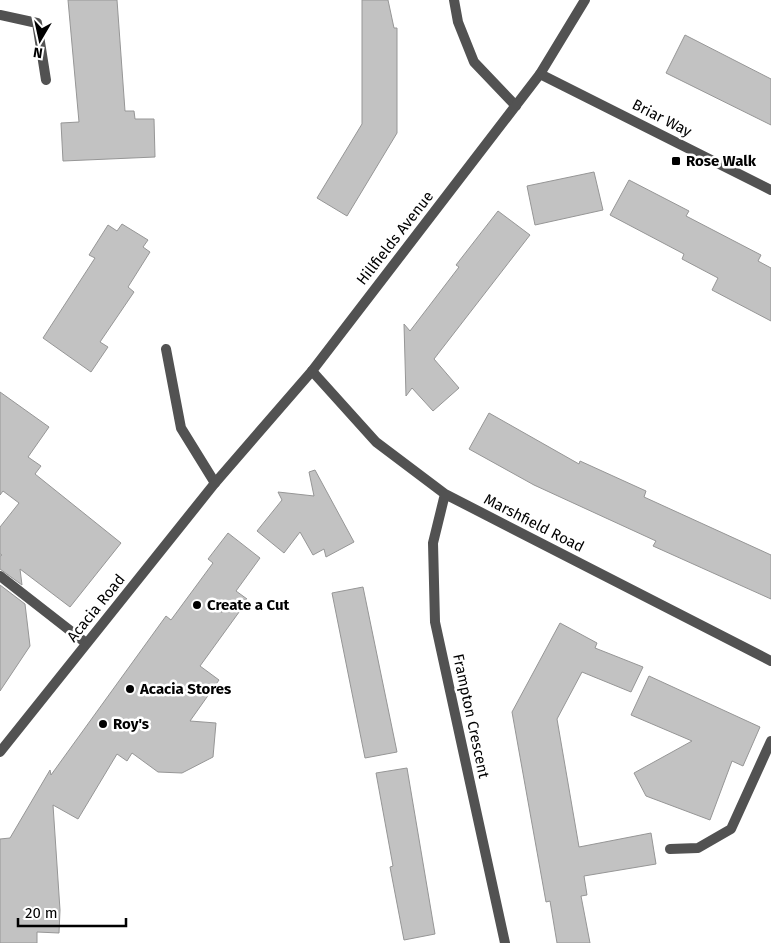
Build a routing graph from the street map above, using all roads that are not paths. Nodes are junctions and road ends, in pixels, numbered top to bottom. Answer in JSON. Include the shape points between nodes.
{"nodes":[{"id":1,"x":454,"y":0,"type":"edge"},
{"id":2,"x":585,"y":0,"type":"edge"},
{"id":3,"x":0,"y":16,"type":"edge"},
{"id":4,"x":540,"y":74,"type":"junction"},
{"id":5,"x":46,"y":80,"type":"dead end"},
{"id":6,"x":516,"y":106,"type":"junction"},
{"id":7,"x":771,"y":190,"type":"edge"},
{"id":8,"x":166,"y":349,"type":"dead end"},
{"id":9,"x":312,"y":371,"type":"junction"},
{"id":10,"x":215,"y":483,"type":"junction"},
{"id":11,"x":445,"y":494,"type":"junction"},
{"id":12,"x":0,"y":576,"type":"edge"},
{"id":13,"x":86,"y":643,"type":"junction"},
{"id":14,"x":771,"y":661,"type":"edge"},
{"id":15,"x":771,"y":741,"type":"edge"},
{"id":16,"x":0,"y":752,"type":"edge"},
{"id":17,"x":670,"y":849,"type":"dead end"},
{"id":18,"x":505,"y":943,"type":"edge"}],
"edges":[{"from":1,"to":6,"type":"street","via":[[458,22],[474,62]]},
{"from":2,"to":4,"type":"street","name":"Hillfields Avenue"},
{"from":3,"to":5,"type":"street","via":[[37,22]]},
{"from":4,"to":6,"type":"street","name":"Hillfields Avenue"},
{"from":4,"to":7,"type":"street","name":"Briar Way"},
{"from":6,"to":9,"type":"street","name":"Hillfields Avenue"},
{"from":8,"to":10,"type":"street","via":[[181,428]]},
{"from":9,"to":10,"type":"street","name":"Hillfields Avenue"},
{"from":9,"to":11,"type":"street","name":"Marshfield Road","via":[[376,442]]},
{"from":10,"to":13,"type":"street","name":"Acacia Road"},
{"from":11,"to":14,"type":"street","name":"Marshfield Road"},
{"from":11,"to":18,"type":"street","name":"Frampton Crescent","via":[[433,543],[435,622]]},
{"from":12,"to":13,"type":"street"},
{"from":13,"to":16,"type":"street","name":"Acacia Road"},
{"from":15,"to":17,"type":"street","via":[[730,829],[698,848]]}]}
